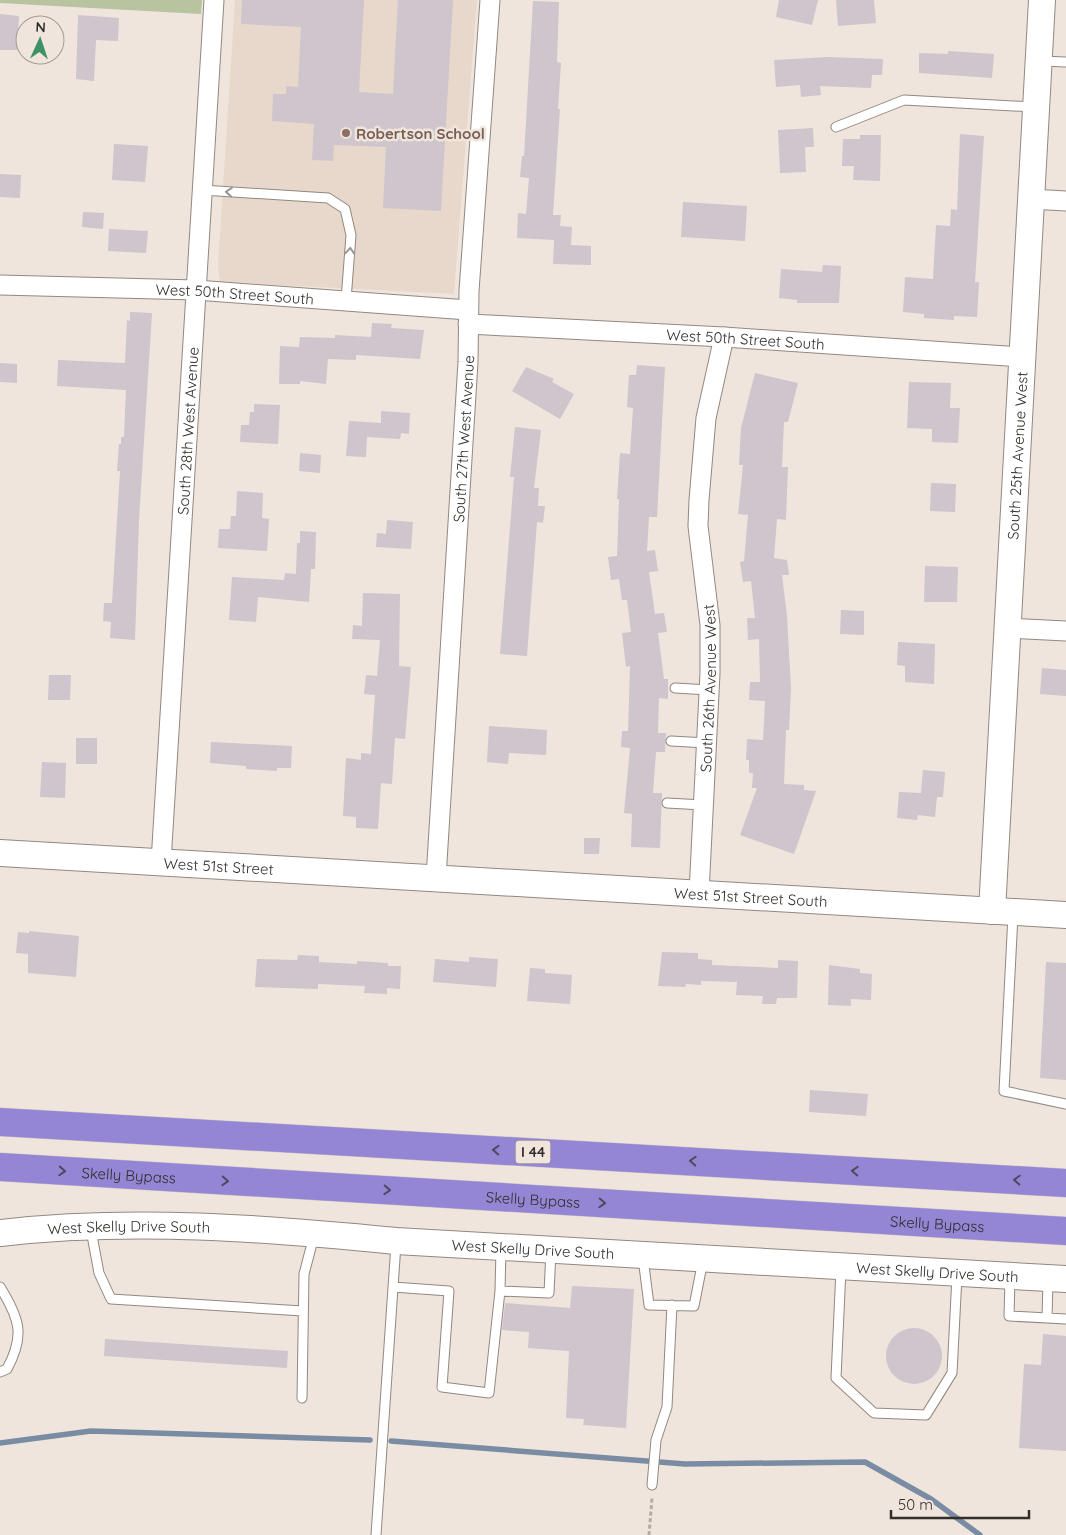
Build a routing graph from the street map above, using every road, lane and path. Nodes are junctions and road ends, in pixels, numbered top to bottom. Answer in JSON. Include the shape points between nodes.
{"nodes":[{"id":1,"x":214,"y":0,"type":"edge"},
{"id":2,"x":490,"y":0,"type":"edge"},
{"id":3,"x":1042,"y":0,"type":"edge"},
{"id":4,"x":1039,"y":60,"type":"junction"},
{"id":5,"x":1066,"y":62,"type":"edge"},
{"id":6,"x":1036,"y":107,"type":"junction"},
{"id":7,"x":836,"y":127,"type":"dead end"},
{"id":8,"x":202,"y":190,"type":"junction"},
{"id":9,"x":1031,"y":199,"type":"junction"},
{"id":10,"x":1066,"y":201,"type":"edge"},
{"id":11,"x":0,"y":285,"type":"edge"},
{"id":12,"x":196,"y":290,"type":"junction"},
{"id":13,"x":346,"y":300,"type":"junction"},
{"id":14,"x":468,"y":317,"type":"junction"},
{"id":15,"x":724,"y":337,"type":"junction"},
{"id":16,"x":1022,"y":357,"type":"junction"},
{"id":17,"x":1007,"y":628,"type":"junction"},
{"id":18,"x":1066,"y":631,"type":"edge"},
{"id":19,"x":675,"y":688,"type":"dead end"},
{"id":20,"x":709,"y":690,"type":"junction"},
{"id":21,"x":671,"y":741,"type":"dead end"},
{"id":22,"x":707,"y":743,"type":"junction"},
{"id":23,"x":667,"y":803,"type":"dead end"},
{"id":24,"x":703,"y":805,"type":"junction"},
{"id":25,"x":0,"y":853,"type":"edge"},
{"id":26,"x":161,"y":862,"type":"junction"},
{"id":27,"x":436,"y":878,"type":"junction"},
{"id":28,"x":699,"y":893,"type":"junction"},
{"id":29,"x":1003,"y":912,"type":"junction"},
{"id":30,"x":1066,"y":915,"type":"edge"},
{"id":31,"x":1066,"y":1104,"type":"edge"},
{"id":32,"x":0,"y":1122,"type":"edge"},
{"id":33,"x":5,"y":1168,"type":"edge"},
{"id":34,"x":1066,"y":1183,"type":"edge"},
{"id":35,"x":90,"y":1227,"type":"junction"},
{"id":36,"x":1066,"y":1232,"type":"edge"},
{"id":37,"x":0,"y":1233,"type":"edge"},
{"id":38,"x":314,"y":1233,"type":"junction"},
{"id":39,"x":396,"y":1241,"type":"junction"},
{"id":40,"x":502,"y":1247,"type":"junction"},
{"id":41,"x":551,"y":1250,"type":"junction"},
{"id":42,"x":643,"y":1255,"type":"junction"},
{"id":43,"x":703,"y":1259,"type":"junction"},
{"id":44,"x":842,"y":1266,"type":"junction"},
{"id":45,"x":957,"y":1273,"type":"junction"},
{"id":46,"x":1010,"y":1276,"type":"junction"},
{"id":47,"x":1057,"y":1279,"type":"edge"},
{"id":48,"x":0,"y":1287,"type":"edge"},
{"id":49,"x":393,"y":1287,"type":"junction"},
{"id":50,"x":500,"y":1291,"type":"junction"},
{"id":51,"x":672,"y":1305,"type":"junction"},
{"id":52,"x":303,"y":1311,"type":"junction"},
{"id":53,"x":1047,"y":1318,"type":"junction"},
{"id":54,"x":1066,"y":1319,"type":"edge"},
{"id":55,"x":0,"y":1372,"type":"edge"},
{"id":56,"x":302,"y":1398,"type":"dead end"},
{"id":57,"x":652,"y":1485,"type":"joint"},
{"id":58,"x":376,"y":1535,"type":"edge"},
{"id":59,"x":649,"y":1535,"type":"edge"}],
"edges":[{"from":1,"to":8,"type":"street","name":"South 28th West Avenue"},
{"from":2,"to":14,"type":"street","name":"South 27th West Avenue"},
{"from":3,"to":4,"type":"street","name":"South 25th Avenue West"},
{"from":4,"to":5,"type":"lane"},
{"from":4,"to":6,"type":"street","name":"South 25th Avenue West"},
{"from":6,"to":7,"type":"lane","via":[[904,100]]},
{"from":6,"to":9,"type":"street","name":"South 25th Avenue West"},
{"from":8,"to":12,"type":"street","name":"South 28th West Avenue"},
{"from":13,"to":8,"type":"lane","one_way":true,"via":[[351,235],[346,209],[328,198]]},
{"from":9,"to":10,"type":"street"},
{"from":9,"to":16,"type":"street","name":"South 25th Avenue West"},
{"from":11,"to":12,"type":"street","name":"West 50th Street South"},
{"from":12,"to":13,"type":"street","name":"West 50th Street South"},
{"from":12,"to":26,"type":"street","name":"South 28th West Avenue"},
{"from":13,"to":14,"type":"street","name":"West 50th Street South"},
{"from":14,"to":15,"type":"street","name":"West 50th Street South"},
{"from":14,"to":27,"type":"street","name":"South 27th West Avenue"},
{"from":15,"to":16,"type":"street","name":"West 50th Street South"},
{"from":15,"to":20,"type":"street","name":"South 26th Avenue West","via":[[706,418],[699,500],[698,526],[710,625]]},
{"from":16,"to":17,"type":"street","name":"South 25th Avenue West"},
{"from":17,"to":18,"type":"street"},
{"from":17,"to":29,"type":"street","name":"South 25th Avenue West"},
{"from":19,"to":20,"type":"lane"},
{"from":20,"to":22,"type":"street","name":"South 26th Avenue West"},
{"from":21,"to":22,"type":"lane"},
{"from":22,"to":24,"type":"street","name":"South 26th Avenue West"},
{"from":23,"to":24,"type":"lane"},
{"from":24,"to":28,"type":"street","name":"South 26th Avenue West"},
{"from":25,"to":26,"type":"street","name":"West 51st Street"},
{"from":26,"to":27,"type":"street","name":"West 51st Street"},
{"from":27,"to":28,"type":"street","name":"West 51st Street South"},
{"from":28,"to":29,"type":"street","name":"West 51st Street South"},
{"from":29,"to":30,"type":"street","name":"West 51st Street South"},
{"from":29,"to":31,"type":"lane","via":[[1004,1091]]},
{"from":34,"to":32,"type":"highway","number":"I 44","one_way":true},
{"from":33,"to":36,"type":"highway","name":"Skelly Bypass","one_way":true},
{"from":35,"to":37,"type":"street","name":"West Skelly Drive South"},
{"from":35,"to":38,"type":"street","name":"West Skelly Drive South","via":[[190,1226]]},
{"from":35,"to":52,"type":"lane","via":[[99,1273],[111,1299]]},
{"from":38,"to":39,"type":"street","name":"West Skelly Drive South"},
{"from":38,"to":52,"type":"lane","via":[[304,1274]]},
{"from":39,"to":40,"type":"street","name":"West Skelly Drive South"},
{"from":39,"to":49,"type":"lane"},
{"from":40,"to":41,"type":"street","name":"West Skelly Drive South"},
{"from":40,"to":50,"type":"lane"},
{"from":41,"to":42,"type":"street","name":"West Skelly Drive South"},
{"from":41,"to":50,"type":"lane","via":[[549,1293]]},
{"from":42,"to":43,"type":"street","name":"West Skelly Drive South"},
{"from":42,"to":51,"type":"lane","via":[[648,1304]]},
{"from":43,"to":44,"type":"street","name":"West Skelly Drive South"},
{"from":43,"to":51,"type":"lane","via":[[694,1306]]},
{"from":44,"to":45,"type":"street","name":"West Skelly Drive South"},
{"from":44,"to":45,"type":"lane","via":[[836,1378],[874,1413],[926,1415],[952,1373]]},
{"from":45,"to":46,"type":"street","name":"West Skelly Drive South"},
{"from":46,"to":47,"type":"street","name":"West Skelly Drive South"},
{"from":46,"to":53,"type":"lane","via":[[1009,1316]]},
{"from":47,"to":53,"type":"lane"},
{"from":48,"to":55,"type":"lane","via":[[15,1318],[19,1344],[7,1369]]},
{"from":49,"to":50,"type":"lane","via":[[449,1291],[442,1388],[489,1393]]},
{"from":49,"to":58,"type":"lane"},
{"from":51,"to":57,"type":"lane","via":[[667,1407],[656,1440]]},
{"from":52,"to":56,"type":"lane"},
{"from":53,"to":54,"type":"lane"},
{"from":57,"to":59,"type":"path"}]}
